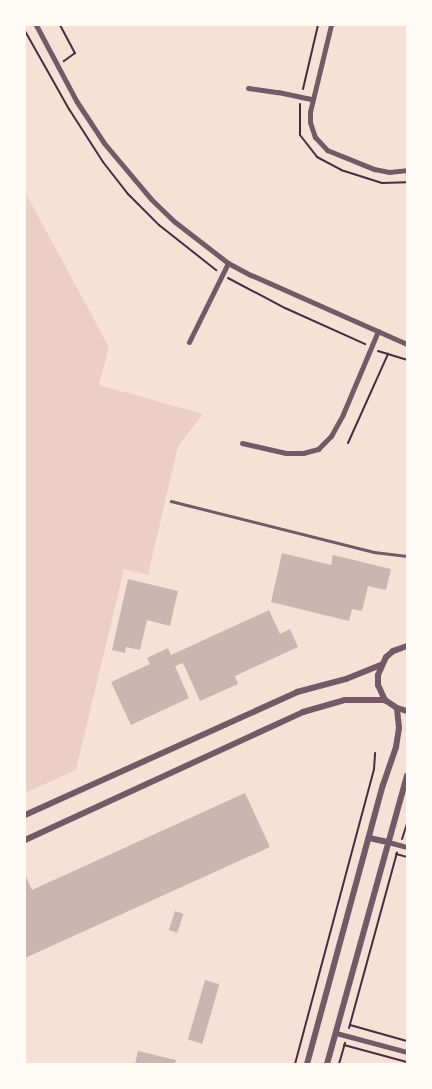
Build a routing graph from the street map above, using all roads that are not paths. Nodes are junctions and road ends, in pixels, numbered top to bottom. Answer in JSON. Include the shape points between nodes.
{"nodes":[{"id":1,"x":36,"y":25,"type":"edge"},
{"id":2,"x":331,"y":25,"type":"edge"},
{"id":3,"x":248,"y":88,"type":"dead end"},
{"id":4,"x":312,"y":100,"type":"junction"},
{"id":5,"x":407,"y":170,"type":"edge"},
{"id":6,"x":228,"y":263,"type":"junction"},
{"id":7,"x":378,"y":331,"type":"junction"},
{"id":8,"x":189,"y":342,"type":"dead end"},
{"id":9,"x":407,"y":344,"type":"edge"},
{"id":10,"x":242,"y":443,"type":"dead end"},
{"id":11,"x":171,"y":501,"type":"dead end"},
{"id":12,"x":407,"y":556,"type":"edge"},
{"id":13,"x":407,"y":640,"type":"edge"},
{"id":14,"x":404,"y":646,"type":"edge"},
{"id":15,"x":381,"y":664,"type":"junction"},
{"id":16,"x":385,"y":700,"type":"junction"},
{"id":17,"x":397,"y":708,"type":"junction"},
{"id":18,"x":407,"y":711,"type":"edge"},
{"id":19,"x":407,"y":776,"type":"edge"},
{"id":20,"x":25,"y":815,"type":"edge"},
{"id":21,"x":369,"y":838,"type":"junction"},
{"id":22,"x":25,"y":840,"type":"edge"},
{"id":23,"x":388,"y":842,"type":"junction"},
{"id":24,"x":407,"y":847,"type":"edge"},
{"id":25,"x":336,"y":1033,"type":"junction"},
{"id":26,"x":407,"y":1052,"type":"edge"},
{"id":27,"x":307,"y":1064,"type":"edge"},
{"id":28,"x":327,"y":1064,"type":"edge"}],
"edges":[{"from":1,"to":6,"type":"street","via":[[91,125],[118,161],[175,222]]},
{"from":2,"to":4,"type":"street"},
{"from":3,"to":4,"type":"street"},
{"from":4,"to":5,"type":"street","via":[[310,122],[320,144],[337,155],[374,169],[389,172]]},
{"from":6,"to":7,"type":"street","via":[[274,287]]},
{"from":6,"to":8,"type":"street"},
{"from":7,"to":9,"type":"street"},
{"from":7,"to":10,"type":"street","via":[[343,414],[331,436],[318,449],[286,453]]},
{"from":11,"to":12,"type":"lane","via":[[374,552]]},
{"from":13,"to":14,"type":"street"},
{"from":14,"to":15,"type":"street"},
{"from":15,"to":16,"type":"street","via":[[378,685]]},
{"from":15,"to":20,"type":"street","via":[[346,679],[298,692]]},
{"from":16,"to":17,"type":"street"},
{"from":16,"to":22,"type":"street","via":[[345,700],[303,712]]},
{"from":17,"to":18,"type":"street"},
{"from":17,"to":21,"type":"street","via":[[399,728],[396,747]]},
{"from":19,"to":23,"type":"street"},
{"from":21,"to":23,"type":"street"},
{"from":21,"to":27,"type":"street"},
{"from":23,"to":24,"type":"street"},
{"from":23,"to":25,"type":"street"},
{"from":25,"to":26,"type":"street"},
{"from":25,"to":28,"type":"street"}]}
